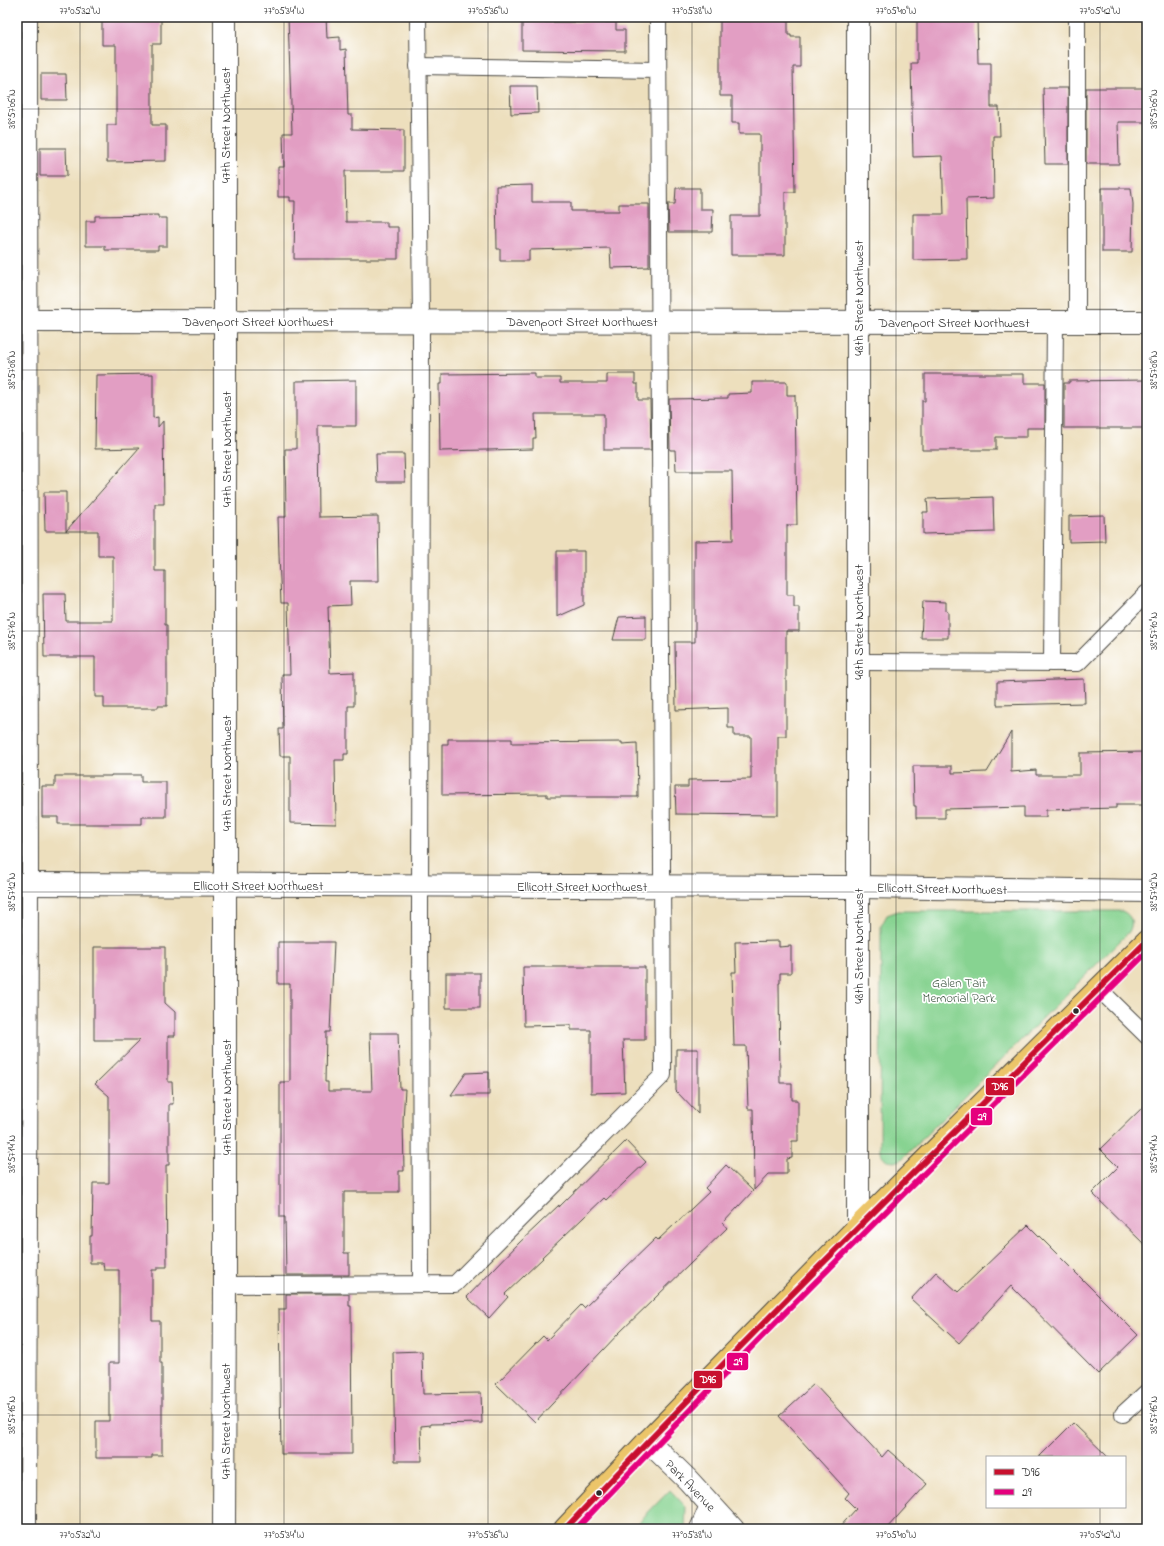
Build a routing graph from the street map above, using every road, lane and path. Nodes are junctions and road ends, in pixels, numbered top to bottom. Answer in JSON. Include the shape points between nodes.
{"nodes":[{"id":1,"x":29,"y":17,"type":"edge"},
{"id":2,"x":226,"y":17,"type":"edge"},
{"id":3,"x":418,"y":17,"type":"edge"},
{"id":4,"x":658,"y":17,"type":"edge"},
{"id":5,"x":858,"y":17,"type":"edge"},
{"id":6,"x":1077,"y":17,"type":"edge"},
{"id":7,"x":418,"y":66,"type":"junction"},
{"id":8,"x":23,"y":69,"type":"edge"},
{"id":9,"x":658,"y":70,"type":"junction"},
{"id":10,"x":23,"y":321,"type":"edge"},
{"id":11,"x":226,"y":321,"type":"junction"},
{"id":12,"x":421,"y":321,"type":"junction"},
{"id":13,"x":659,"y":321,"type":"junction"},
{"id":14,"x":858,"y":322,"type":"junction"},
{"id":15,"x":1055,"y":322,"type":"junction"},
{"id":16,"x":1077,"y":322,"type":"junction"},
{"id":17,"x":1147,"y":322,"type":"edge"},
{"id":18,"x":1147,"y":593,"type":"edge"},
{"id":19,"x":23,"y":605,"type":"edge"},
{"id":20,"x":858,"y":662,"type":"junction"},
{"id":21,"x":1052,"y":663,"type":"junction"},
{"id":22,"x":23,"y":884,"type":"edge"},
{"id":23,"x":226,"y":885,"type":"junction"},
{"id":24,"x":420,"y":885,"type":"junction"},
{"id":25,"x":663,"y":886,"type":"junction"},
{"id":26,"x":858,"y":887,"type":"junction"},
{"id":27,"x":1147,"y":891,"type":"edge"},
{"id":28,"x":1147,"y":941,"type":"edge"},
{"id":29,"x":1099,"y":989,"type":"junction"},
{"id":30,"x":1147,"y":1036,"type":"edge"},
{"id":31,"x":23,"y":1202,"type":"edge"},
{"id":32,"x":858,"y":1227,"type":"junction"},
{"id":33,"x":422,"y":1284,"type":"junction"},
{"id":34,"x":226,"y":1285,"type":"junction"},
{"id":35,"x":1147,"y":1392,"type":"edge"},
{"id":36,"x":1123,"y":1414,"type":"dead end"},
{"id":37,"x":648,"y":1441,"type":"junction"},
{"id":38,"x":711,"y":1506,"type":"junction"},
{"id":39,"x":28,"y":1529,"type":"edge"},
{"id":40,"x":224,"y":1529,"type":"edge"},
{"id":41,"x":565,"y":1529,"type":"edge"},
{"id":42,"x":701,"y":1529,"type":"edge"},
{"id":43,"x":733,"y":1529,"type":"edge"}],
"edges":[{"from":1,"to":8,"type":"lane"},
{"from":2,"to":11,"type":"street","name":"47th Street Northwest"},
{"from":3,"to":7,"type":"lane"},
{"from":4,"to":9,"type":"lane"},
{"from":5,"to":14,"type":"street","name":"48th Street Northwest"},
{"from":6,"to":16,"type":"lane"},
{"from":7,"to":9,"type":"lane"},
{"from":7,"to":12,"type":"lane"},
{"from":8,"to":10,"type":"lane"},
{"from":9,"to":13,"type":"lane"},
{"from":10,"to":11,"type":"street","name":"Davenport Street Northwest"},
{"from":10,"to":19,"type":"lane"},
{"from":11,"to":12,"type":"street","name":"Davenport Street Northwest"},
{"from":11,"to":23,"type":"street","name":"47th Street Northwest"},
{"from":12,"to":13,"type":"street","name":"Davenport Street Northwest"},
{"from":12,"to":24,"type":"lane"},
{"from":13,"to":14,"type":"street","name":"Davenport Street Northwest"},
{"from":13,"to":25,"type":"lane"},
{"from":14,"to":15,"type":"street","name":"Davenport Street Northwest"},
{"from":14,"to":20,"type":"street","name":"48th Street Northwest"},
{"from":15,"to":16,"type":"street","name":"Davenport Street Northwest"},
{"from":15,"to":21,"type":"lane"},
{"from":16,"to":17,"type":"street","name":"Davenport Street Northwest"},
{"from":18,"to":21,"type":"lane","via":[[1078,663]]},
{"from":19,"to":22,"type":"lane"},
{"from":20,"to":21,"type":"lane"},
{"from":20,"to":26,"type":"street","name":"48th Street Northwest"},
{"from":22,"to":23,"type":"street","name":"Ellicott Street Northwest"},
{"from":22,"to":31,"type":"lane"},
{"from":23,"to":24,"type":"street","name":"Ellicott Street Northwest"},
{"from":23,"to":34,"type":"street","name":"47th Street Northwest"},
{"from":24,"to":25,"type":"street","name":"Ellicott Street Northwest"},
{"from":24,"to":33,"type":"lane"},
{"from":25,"to":26,"type":"street","name":"Ellicott Street Northwest"},
{"from":25,"to":33,"type":"lane","via":[[663,1075],[455,1284]]},
{"from":26,"to":27,"type":"street","name":"Ellicott Street Northwest"},
{"from":26,"to":32,"type":"street","name":"48th Street Northwest"},
{"from":28,"to":29,"type":"main road"},
{"from":29,"to":30,"type":"lane"},
{"from":29,"to":32,"type":"main road"},
{"from":31,"to":39,"type":"lane"},
{"from":32,"to":37,"type":"main road"},
{"from":33,"to":34,"type":"lane"},
{"from":34,"to":40,"type":"street","name":"47th Street Northwest"},
{"from":35,"to":36,"type":"lane"},
{"from":37,"to":38,"type":"street","name":"Park Avenue"},
{"from":37,"to":41,"type":"main road"},
{"from":38,"to":42,"type":"street"},
{"from":38,"to":43,"type":"street","name":"Park Avenue"}]}
